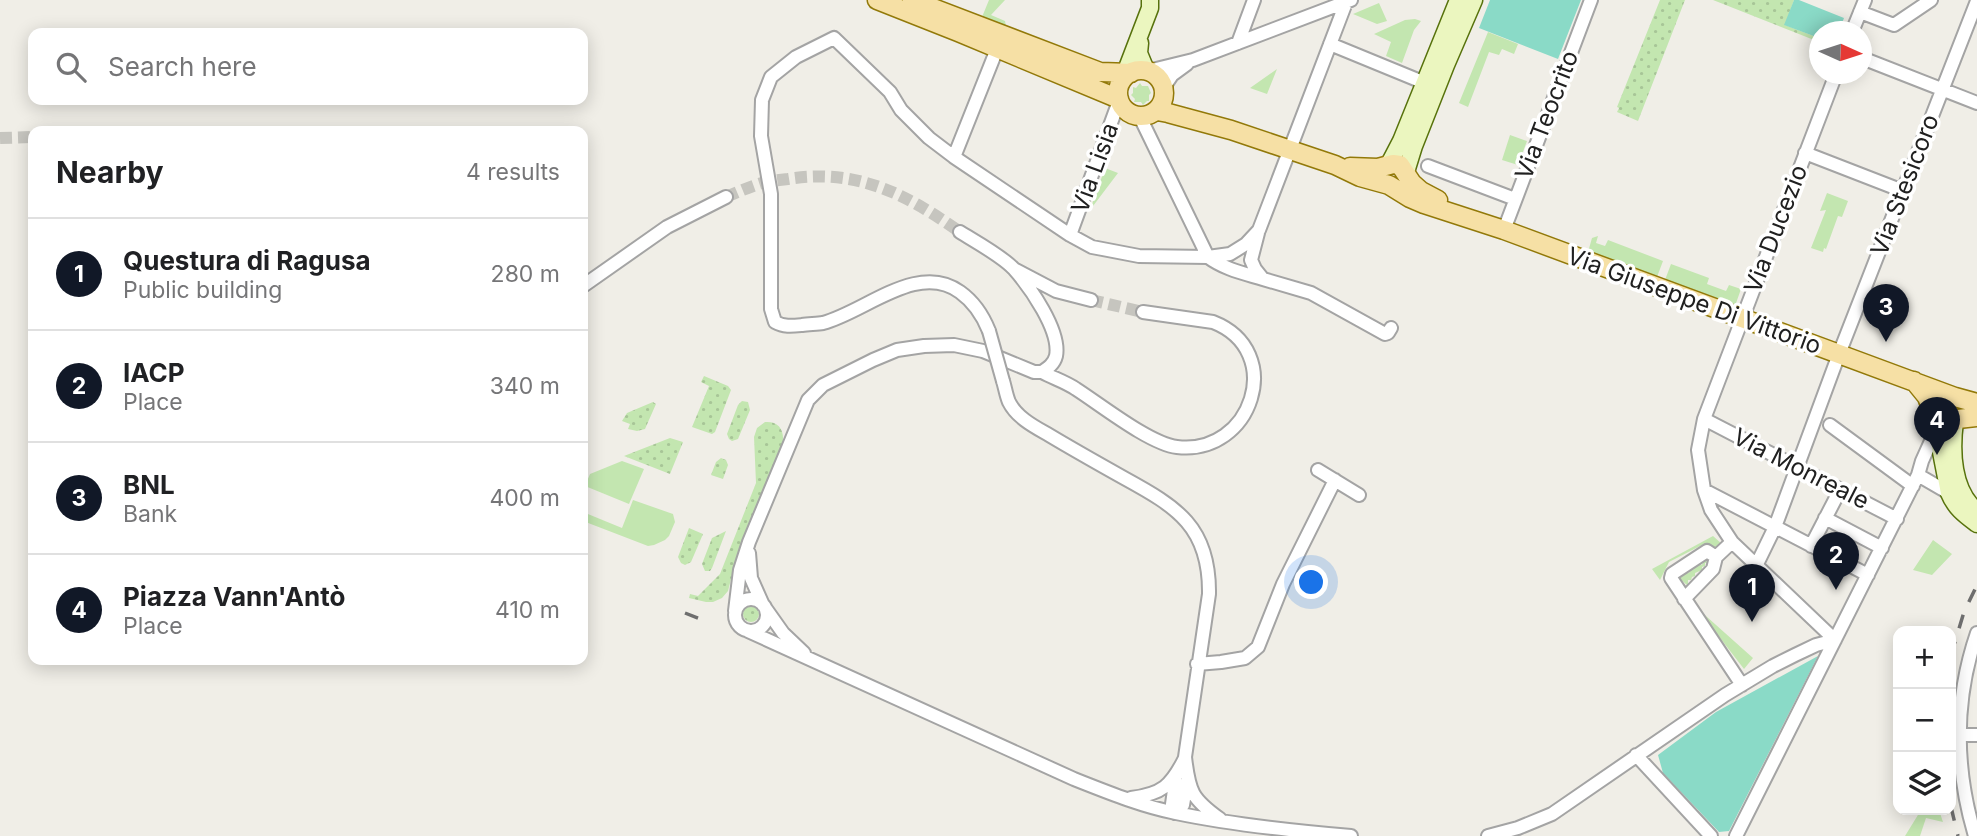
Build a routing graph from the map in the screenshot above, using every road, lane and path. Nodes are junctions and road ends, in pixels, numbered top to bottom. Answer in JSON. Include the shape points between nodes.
{"nodes":[{"id":1,"x":877,"y":0,"type":"edge"},
{"id":2,"x":912,"y":0,"type":"edge"},
{"id":3,"x":1254,"y":0,"type":"edge"},
{"id":4,"x":1458,"y":0,"type":"edge"},
{"id":5,"x":1474,"y":0,"type":"edge"},
{"id":6,"x":1591,"y":0,"type":"edge"},
{"id":7,"x":1931,"y":0,"type":"edge"},
{"id":8,"x":1348,"y":1,"type":"edge"},
{"id":9,"x":1977,"y":1,"type":"edge"},
{"id":10,"x":1151,"y":3,"type":"edge"},
{"id":11,"x":1862,"y":6,"type":"edge"},
{"id":12,"x":1237,"y":43,"type":"junction"},
{"id":13,"x":1330,"y":44,"type":"junction"},
{"id":14,"x":997,"y":49,"type":"junction"},
{"id":15,"x":1193,"y":60,"type":"junction"},
{"id":16,"x":1872,"y":62,"type":"edge"},
{"id":17,"x":1134,"y":73,"type":"junction"},
{"id":18,"x":1425,"y":83,"type":"junction"},
{"id":19,"x":1832,"y":84,"type":"edge"},
{"id":20,"x":1164,"y":90,"type":"junction"},
{"id":21,"x":1942,"y":90,"type":"junction"},
{"id":22,"x":1119,"y":100,"type":"junction"},
{"id":23,"x":1977,"y":103,"type":"edge"},
{"id":24,"x":1148,"y":114,"type":"junction"},
{"id":25,"x":1231,"y":130,"type":"junction"},
{"id":26,"x":1289,"y":149,"type":"junction"},
{"id":27,"x":1805,"y":153,"type":"junction"},
{"id":28,"x":954,"y":157,"type":"junction"},
{"id":29,"x":1428,"y":166,"type":"dead end"},
{"id":30,"x":1406,"y":173,"type":"junction"},
{"id":31,"x":1389,"y":176,"type":"junction"},
{"id":32,"x":1903,"y":191,"type":"junction"},
{"id":33,"x":726,"y":197,"type":"tunnel mouth"},
{"id":34,"x":1515,"y":199,"type":"junction"},
{"id":35,"x":1475,"y":220,"type":"junction"},
{"id":36,"x":1259,"y":230,"type":"junction"},
{"id":37,"x":1504,"y":230,"type":"junction"},
{"id":38,"x":960,"y":232,"type":"tunnel mouth"},
{"id":39,"x":1070,"y":236,"type":"junction"},
{"id":40,"x":1208,"y":257,"type":"junction"},
{"id":41,"x":1013,"y":268,"type":"junction"},
{"id":42,"x":1263,"y":279,"type":"junction"},
{"id":43,"x":588,"y":282,"type":"edge"},
{"id":44,"x":1091,"y":300,"type":"tunnel mouth"},
{"id":45,"x":1143,"y":312,"type":"tunnel mouth"},
{"id":46,"x":1741,"y":318,"type":"junction"},
{"id":47,"x":1391,"y":328,"type":"dead end"},
{"id":48,"x":1839,"y":354,"type":"junction"},
{"id":49,"x":1042,"y":372,"type":"junction"},
{"id":50,"x":1913,"y":381,"type":"junction"},
{"id":51,"x":1953,"y":396,"type":"junction"},
{"id":52,"x":1977,"y":403,"type":"edge"},
{"id":53,"x":1977,"y":416,"type":"edge"},
{"id":54,"x":1934,"y":418,"type":"junction"},
{"id":55,"x":1704,"y":419,"type":"junction"},
{"id":56,"x":1956,"y":420,"type":"junction"},
{"id":57,"x":1830,"y":425,"type":"dead end"},
{"id":58,"x":1797,"y":468,"type":"junction"},
{"id":59,"x":1318,"y":470,"type":"dead end"},
{"id":60,"x":1335,"y":480,"type":"junction"},
{"id":61,"x":1915,"y":481,"type":"junction"},
{"id":62,"x":1704,"y":490,"type":"junction"},
{"id":63,"x":1840,"y":490,"type":"junction"},
{"id":64,"x":1949,"y":494,"type":"junction"},
{"id":65,"x":1359,"y":495,"type":"dead end"},
{"id":66,"x":1977,"y":511,"type":"edge"},
{"id":67,"x":1825,"y":518,"type":"junction"},
{"id":68,"x":1897,"y":519,"type":"junction"},
{"id":69,"x":1977,"y":524,"type":"edge"},
{"id":70,"x":1774,"y":527,"type":"junction"},
{"id":71,"x":749,"y":542,"type":"junction"},
{"id":72,"x":1732,"y":542,"type":"junction"},
{"id":73,"x":1811,"y":546,"type":"junction"},
{"id":74,"x":1882,"y":548,"type":"junction"},
{"id":75,"x":1716,"y":557,"type":"junction"},
{"id":76,"x":1756,"y":566,"type":"junction"},
{"id":77,"x":1868,"y":575,"type":"junction"},
{"id":78,"x":1684,"y":599,"type":"junction"},
{"id":79,"x":764,"y":607,"type":"junction"},
{"id":80,"x":735,"y":611,"type":"junction"},
{"id":81,"x":748,"y":631,"type":"junction"},
{"id":82,"x":1977,"y":633,"type":"edge"},
{"id":83,"x":1835,"y":640,"type":"junction"},
{"id":84,"x":818,"y":664,"type":"junction"},
{"id":85,"x":1197,"y":664,"type":"junction"},
{"id":86,"x":1742,"y":685,"type":"junction"},
{"id":87,"x":1959,"y":735,"type":"junction"},
{"id":88,"x":1977,"y":735,"type":"edge"},
{"id":89,"x":1636,"y":755,"type":"junction"},
{"id":90,"x":1182,"y":778,"type":"junction"},
{"id":91,"x":1127,"y":799,"type":"junction"},
{"id":92,"x":1175,"y":813,"type":"junction"},
{"id":93,"x":1223,"y":821,"type":"junction"},
{"id":94,"x":1351,"y":836,"type":"edge"},
{"id":95,"x":1488,"y":836,"type":"edge"},
{"id":96,"x":1711,"y":836,"type":"edge"},
{"id":97,"x":1736,"y":836,"type":"edge"},
{"id":98,"x":1975,"y":836,"type":"edge"}],
"edges":[{"from":1,"to":14,"type":"main road"},
{"from":2,"to":17,"type":"main road","via":[[1100,72]]},
{"from":3,"to":12,"type":"street"},
{"from":4,"to":18,"type":"main road"},
{"from":5,"to":30,"type":"main road"},
{"from":6,"to":34,"type":"street","name":"Via Teocrito"},
{"from":7,"to":11,"type":"street","via":[[1894,24]]},
{"from":8,"to":12,"type":"street"},
{"from":8,"to":13,"type":"street"},
{"from":9,"to":21,"type":"street","name":"Via Stesicoro"},
{"from":10,"to":17,"type":"main road"},
{"from":12,"to":15,"type":"street"},
{"from":13,"to":18,"type":"street"},
{"from":13,"to":26,"type":"street"},
{"from":14,"to":22,"type":"main road"},
{"from":14,"to":28,"type":"street"},
{"from":15,"to":17,"type":"street"},
{"from":15,"to":20,"type":"street","via":[[1172,75]]},
{"from":16,"to":21,"type":"street"},
{"from":17,"to":20,"type":"main road","via":[[1158,77]]},
{"from":17,"to":22,"type":"main road","via":[[1118,92]]},
{"from":18,"to":31,"type":"main road"},
{"from":19,"to":27,"type":"street","name":"Via Ducezio"},
{"from":20,"to":24,"type":"main road","via":[[1164,100]]},
{"from":20,"to":25,"type":"main road","via":[[1173,100]]},
{"from":21,"to":23,"type":"street"},
{"from":21,"to":32,"type":"street","name":"Via Stesicoro"},
{"from":22,"to":24,"type":"main road","via":[[1127,112]]},
{"from":22,"to":39,"type":"street","name":"Via Lisia"},
{"from":24,"to":25,"type":"main road"},
{"from":24,"to":40,"type":"street"},
{"from":25,"to":26,"type":"main road"},
{"from":26,"to":31,"type":"main road"},
{"from":26,"to":36,"type":"street"},
{"from":27,"to":32,"type":"street"},
{"from":27,"to":46,"type":"street","name":"Via Ducezio"},
{"from":28,"to":39,"type":"street"},
{"from":28,"to":85,"type":"street","bridge":true,"via":[[929,138],[834,38],[796,57],[771,77],[762,100],[761,136],[771,194],[771,309],[775,322],[787,326],[823,323],[913,285],[942,282],[953,287],[984,320],[1009,402],[1017,413],[1160,498],[1189,524],[1209,574]]},
{"from":29,"to":34,"type":"street"},
{"from":30,"to":31,"type":"main road","via":[[1402,184]]},
{"from":30,"to":35,"type":"main road","via":[[1422,191]]},
{"from":31,"to":35,"type":"main road","via":[[1410,198]]},
{"from":32,"to":48,"type":"street","name":"Via Stesicoro"},
{"from":33,"to":43,"type":"street","via":[[667,227]]},
{"from":34,"to":37,"type":"street","name":"Via Teocrito"},
{"from":35,"to":37,"type":"main road","name":"Via Giuseppe Di Vittorio"},
{"from":36,"to":40,"type":"street","via":[[1230,254]]},
{"from":36,"to":42,"type":"street","via":[[1251,260]]},
{"from":37,"to":46,"type":"main road","name":"Via Giuseppe Di Vittorio"},
{"from":38,"to":41,"type":"street"},
{"from":39,"to":40,"type":"street","via":[[1092,247],[1139,256]]},
{"from":40,"to":42,"type":"street","via":[[1231,270]]},
{"from":41,"to":44,"type":"street","via":[[1056,291]]},
{"from":41,"to":49,"type":"street","via":[[1039,303],[1053,333],[1056,357]]},
{"from":42,"to":47,"type":"street","via":[[1311,293],[1385,334]]},
{"from":45,"to":49,"type":"street","via":[[1213,322],[1242,343],[1252,362],[1254,391],[1247,412],[1224,436],[1188,448],[1167,445]]},
{"from":46,"to":48,"type":"main road","name":"Via Giuseppe Di Vittorio"},
{"from":46,"to":55,"type":"street","name":"Via Ducezio"},
{"from":48,"to":50,"type":"main road","name":"Via Giuseppe Di Vittorio"},
{"from":48,"to":58,"type":"street","name":"Via Stesicoro"},
{"from":49,"to":71,"type":"street","via":[[984,351],[924,346],[897,351],[823,384],[808,400]]},
{"from":50,"to":51,"type":"main road","name":"Via Giuseppe Di Vittorio"},
{"from":50,"to":54,"type":"main road","via":[[1927,397]]},
{"from":51,"to":52,"type":"main road","name":"Via Giuseppe Di Vittorio"},
{"from":51,"to":54,"type":"main road","via":[[1937,398]]},
{"from":51,"to":56,"type":"main road","via":[[1962,407]]},
{"from":53,"to":56,"type":"main road"},
{"from":54,"to":56,"type":"main road","via":[[1944,424]]},
{"from":54,"to":61,"type":"street"},
{"from":54,"to":64,"type":"main road"},
{"from":55,"to":58,"type":"street","name":"Via Monreale"},
{"from":55,"to":62,"type":"street","name":"Via Ducezio","via":[[1698,450]]},
{"from":56,"to":66,"type":"main road","via":[[1952,447],[1960,490]]},
{"from":57,"to":61,"type":"street"},
{"from":58,"to":63,"type":"street","name":"Via Monreale"},
{"from":58,"to":70,"type":"street","name":"Via Stesicoro"},
{"from":59,"to":60,"type":"street"},
{"from":60,"to":65,"type":"street"},
{"from":60,"to":85,"type":"street","via":[[1283,584],[1258,647],[1245,658]]},
{"from":61,"to":64,"type":"street"},
{"from":61,"to":68,"type":"street"},
{"from":62,"to":70,"type":"street"},
{"from":62,"to":72,"type":"street","name":"Via Ducezio"},
{"from":63,"to":67,"type":"street"},
{"from":63,"to":68,"type":"street","name":"Via Monreale"},
{"from":64,"to":69,"type":"main road","via":[[1961,512]]},
{"from":67,"to":73,"type":"street"},
{"from":67,"to":74,"type":"street"},
{"from":68,"to":74,"type":"street"},
{"from":70,"to":73,"type":"street"},
{"from":70,"to":76,"type":"street","name":"Via Stesicoro"},
{"from":71,"to":79,"type":"street","via":[[751,578]]},
{"from":71,"to":80,"type":"street"},
{"from":72,"to":75,"type":"street"},
{"from":72,"to":76,"type":"street","name":"Via Ducezio"},
{"from":73,"to":77,"type":"street"},
{"from":74,"to":77,"type":"street"},
{"from":75,"to":78,"type":"street","via":[[1713,569]]},
{"from":75,"to":78,"type":"street","via":[[1707,551],[1671,575]]},
{"from":76,"to":83,"type":"street","name":"Via Ducezio"},
{"from":77,"to":83,"type":"street"},
{"from":78,"to":86,"type":"street"},
{"from":79,"to":80,"type":"street","via":[[755,599],[745,600]]},
{"from":79,"to":81,"type":"street","via":[[763,626]]},
{"from":79,"to":84,"type":"street","via":[[796,647]]},
{"from":80,"to":81,"type":"street","via":[[738,626]]},
{"from":81,"to":84,"type":"street"},
{"from":82,"to":87,"type":"street","via":[[1962,696]]},
{"from":83,"to":86,"type":"street","via":[[1816,645]]},
{"from":83,"to":97,"type":"street"},
{"from":84,"to":91,"type":"street"},
{"from":85,"to":90,"type":"street"},
{"from":86,"to":89,"type":"street"},
{"from":87,"to":88,"type":"street"},
{"from":87,"to":98,"type":"street","via":[[1966,806]]},
{"from":89,"to":95,"type":"street","via":[[1552,814]]},
{"from":89,"to":96,"type":"street"},
{"from":90,"to":91,"type":"street","via":[[1153,795]]},
{"from":90,"to":92,"type":"street","via":[[1172,804]]},
{"from":90,"to":93,"type":"street","via":[[1201,806]]},
{"from":91,"to":92,"type":"street"},
{"from":92,"to":93,"type":"street"},
{"from":93,"to":94,"type":"street"}]}
